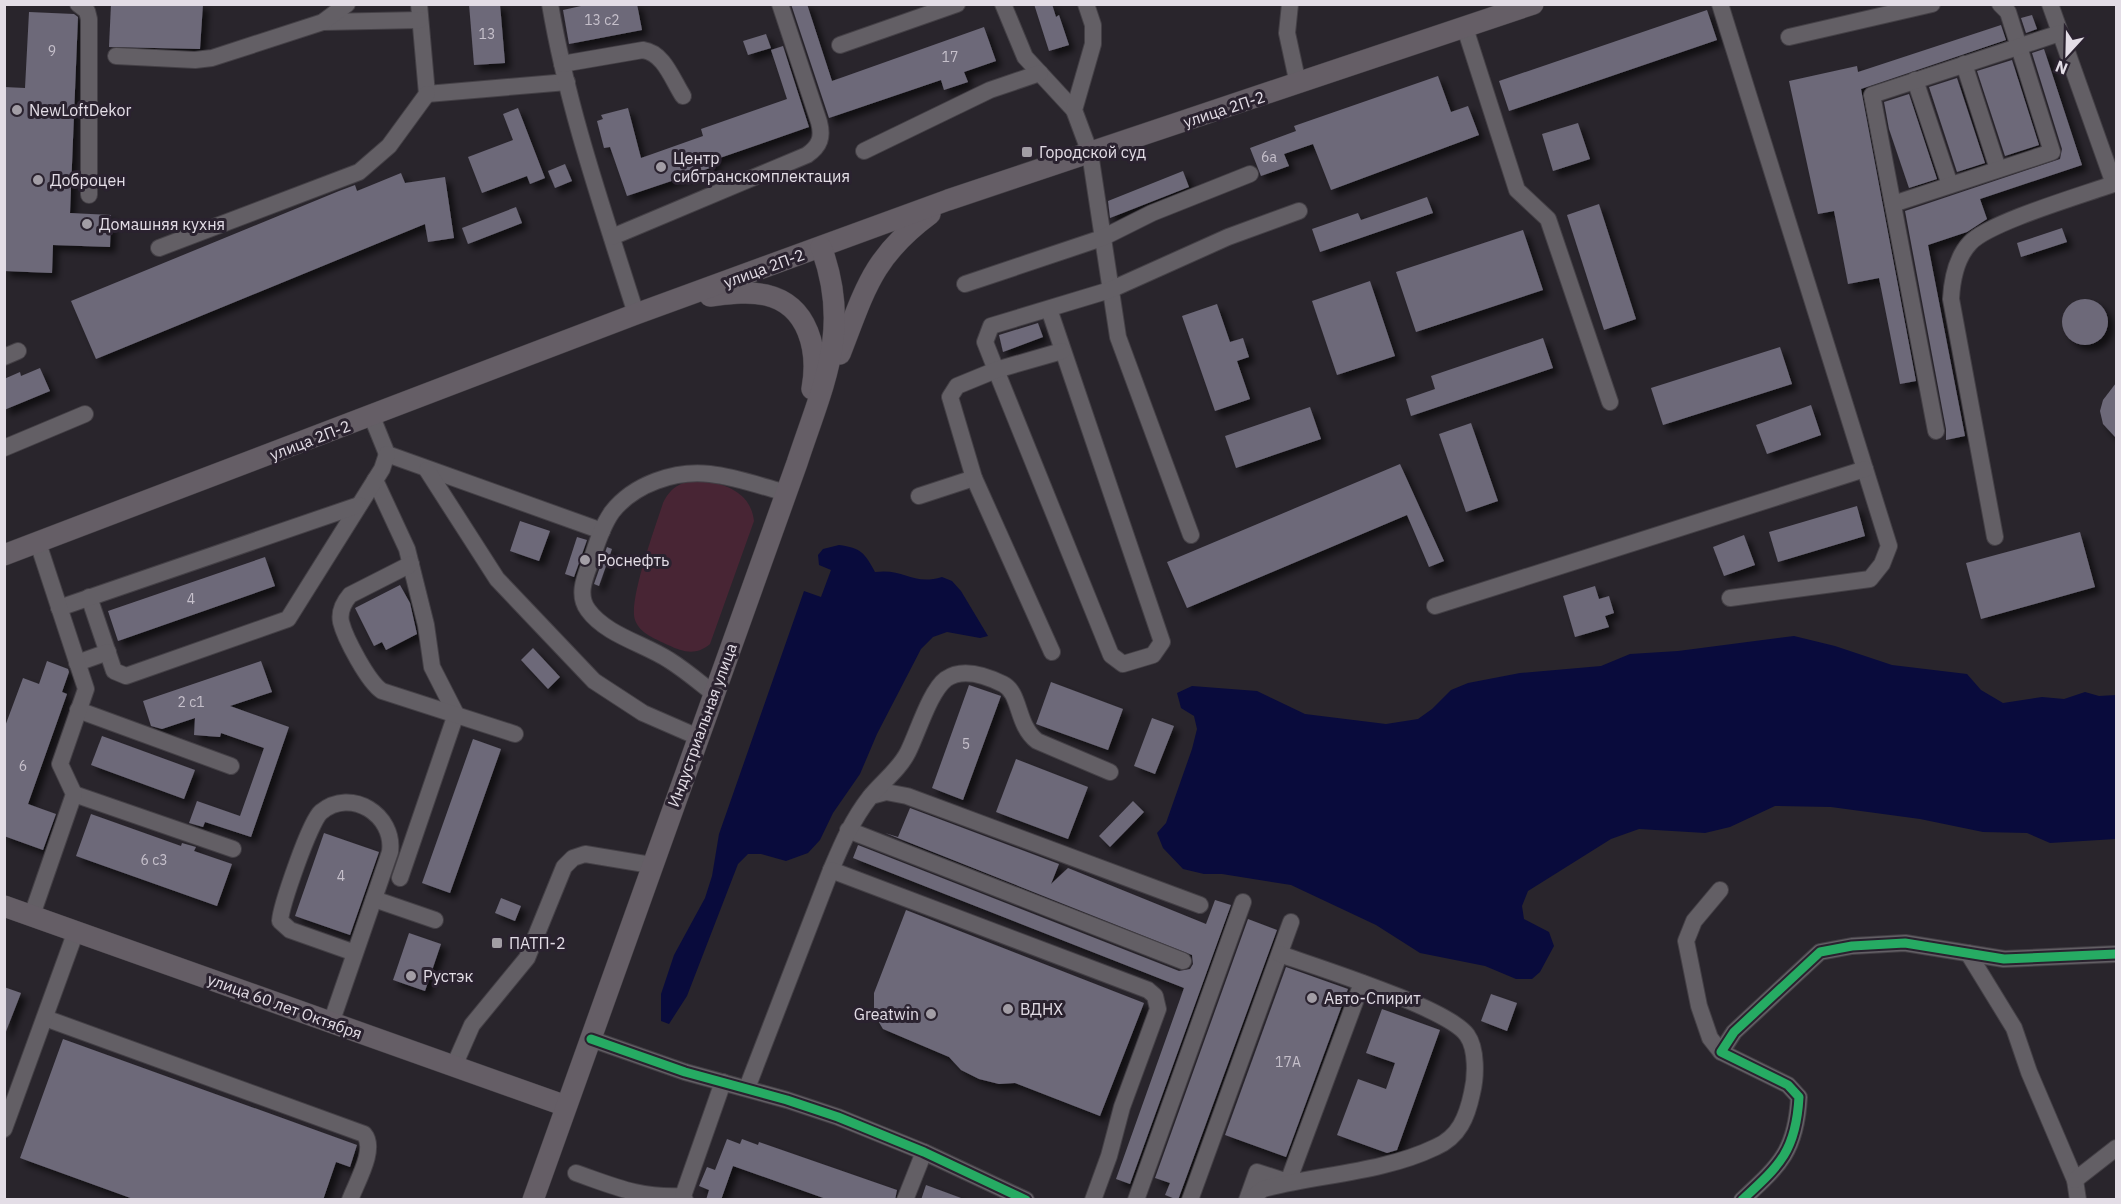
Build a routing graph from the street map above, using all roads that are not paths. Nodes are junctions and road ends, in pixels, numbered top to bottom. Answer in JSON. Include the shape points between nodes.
{"nodes":[{"id":1,"x":78,"y":4,"type":"edge"},
{"id":2,"x":550,"y":4,"type":"edge"},
{"id":3,"x":780,"y":4,"type":"edge"},
{"id":4,"x":957,"y":4,"type":"edge"},
{"id":5,"x":1003,"y":4,"type":"edge"},
{"id":6,"x":1086,"y":4,"type":"edge"},
{"id":7,"x":1290,"y":4,"type":"edge"},
{"id":8,"x":1533,"y":4,"type":"edge"},
{"id":9,"x":1720,"y":4,"type":"edge"},
{"id":10,"x":1932,"y":4,"type":"edge"},
{"id":11,"x":2000,"y":4,"type":"edge"},
{"id":12,"x":2050,"y":4,"type":"edge"},
{"id":13,"x":345,"y":6,"type":"edge"},
{"id":14,"x":420,"y":12,"type":"edge"},
{"id":15,"x":323,"y":22,"type":"junction"},
{"id":16,"x":1464,"y":28,"type":"junction"},
{"id":17,"x":2060,"y":33,"type":"junction"},
{"id":18,"x":1789,"y":37,"type":"dead end"},
{"id":19,"x":840,"y":45,"type":"dead end"},
{"id":20,"x":2018,"y":47,"type":"junction"},
{"id":21,"x":116,"y":56,"type":"dead end"},
{"id":22,"x":562,"y":64,"type":"junction"},
{"id":23,"x":1964,"y":64,"type":"junction"},
{"id":24,"x":1040,"y":73,"type":"junction"},
{"id":25,"x":1915,"y":81,"type":"junction"},
{"id":26,"x":567,"y":82,"type":"junction"},
{"id":27,"x":1298,"y":84,"type":"junction"},
{"id":28,"x":427,"y":94,"type":"junction"},
{"id":29,"x":683,"y":96,"type":"dead end"},
{"id":30,"x":1074,"y":110,"type":"junction"},
{"id":31,"x":864,"y":151,"type":"dead end"},
{"id":32,"x":1090,"y":153,"type":"junction"},
{"id":33,"x":1998,"y":169,"type":"junction"},
{"id":34,"x":1250,"y":174,"type":"dead end"},
{"id":35,"x":2115,"y":183,"type":"edge"},
{"id":36,"x":1950,"y":185,"type":"junction"},
{"id":37,"x":89,"y":195,"type":"dead end"},
{"id":38,"x":948,"y":200,"type":"junction"},
{"id":39,"x":1893,"y":204,"type":"junction"},
{"id":40,"x":1299,"y":211,"type":"dead end"},
{"id":41,"x":612,"y":237,"type":"junction"},
{"id":42,"x":1102,"y":238,"type":"junction"},
{"id":43,"x":821,"y":247,"type":"junction"},
{"id":44,"x":159,"y":248,"type":"dead end"},
{"id":45,"x":965,"y":284,"type":"dead end"},
{"id":46,"x":1110,"y":290,"type":"junction"},
{"id":47,"x":680,"y":299,"type":"junction"},
{"id":48,"x":1049,"y":309,"type":"junction"},
{"id":49,"x":636,"y":314,"type":"junction"},
{"id":50,"x":1062,"y":351,"type":"junction"},
{"id":51,"x":996,"y":370,"type":"junction"},
{"id":52,"x":1610,"y":402,"type":"dead end"},
{"id":53,"x":86,"y":414,"type":"dead end"},
{"id":54,"x":372,"y":417,"type":"junction"},
{"id":55,"x":1936,"y":431,"type":"dead end"},
{"id":56,"x":4,"y":448,"type":"edge"},
{"id":57,"x":387,"y":454,"type":"junction"},
{"id":58,"x":797,"y":463,"type":"junction"},
{"id":59,"x":1865,"y":469,"type":"junction"},
{"id":60,"x":427,"y":470,"type":"junction"},
{"id":61,"x":974,"y":478,"type":"junction"},
{"id":62,"x":375,"y":480,"type":"junction"},
{"id":63,"x":786,"y":493,"type":"junction"},
{"id":64,"x":919,"y":496,"type":"dead end"},
{"id":65,"x":359,"y":505,"type":"junction"},
{"id":66,"x":602,"y":531,"type":"junction"},
{"id":67,"x":1191,"y":535,"type":"dead end"},
{"id":68,"x":1995,"y":537,"type":"dead end"},
{"id":69,"x":34,"y":544,"type":"junction"},
{"id":70,"x":4,"y":555,"type":"edge"},
{"id":71,"x":411,"y":564,"type":"junction"},
{"id":72,"x":4,"y":568,"type":"edge"},
{"id":73,"x":89,"y":597,"type":"junction"},
{"id":74,"x":1730,"y":598,"type":"dead end"},
{"id":75,"x":1435,"y":606,"type":"dead end"},
{"id":76,"x":60,"y":608,"type":"junction"},
{"id":77,"x":108,"y":652,"type":"junction"},
{"id":78,"x":1052,"y":652,"type":"dead end"},
{"id":79,"x":77,"y":663,"type":"junction"},
{"id":80,"x":86,"y":689,"type":"junction"},
{"id":81,"x":713,"y":693,"type":"junction"},
{"id":82,"x":78,"y":710,"type":"junction"},
{"id":83,"x":456,"y":714,"type":"junction"},
{"id":84,"x":96,"y":717,"type":"junction"},
{"id":85,"x":515,"y":734,"type":"dead end"},
{"id":86,"x":698,"y":737,"type":"junction"},
{"id":87,"x":231,"y":766,"type":"dead end"},
{"id":88,"x":1110,"y":771,"type":"dead end"},
{"id":89,"x":74,"y":794,"type":"junction"},
{"id":90,"x":871,"y":796,"type":"junction"},
{"id":91,"x":848,"y":830,"type":"junction"},
{"id":92,"x":233,"y":849,"type":"dead end"},
{"id":93,"x":651,"y":865,"type":"junction"},
{"id":94,"x":831,"y":870,"type":"junction"},
{"id":95,"x":400,"y":878,"type":"dead end"},
{"id":96,"x":1720,"y":890,"type":"dead end"},
{"id":97,"x":374,"y":899,"type":"junction"},
{"id":98,"x":1243,"y":902,"type":"dead end"},
{"id":99,"x":4,"y":906,"type":"edge"},
{"id":100,"x":1200,"y":906,"type":"dead end"},
{"id":101,"x":32,"y":915,"type":"junction"},
{"id":102,"x":435,"y":920,"type":"dead end"},
{"id":103,"x":1291,"y":922,"type":"dead end"},
{"id":104,"x":76,"y":931,"type":"junction"},
{"id":105,"x":355,"y":953,"type":"junction"},
{"id":106,"x":1968,"y":953,"type":"junction"},
{"id":107,"x":1280,"y":954,"type":"junction"},
{"id":108,"x":2116,"y":954,"type":"edge"},
{"id":109,"x":1184,"y":961,"type":"dead end"},
{"id":110,"x":1362,"y":983,"type":"junction"},
{"id":111,"x":45,"y":1018,"type":"junction"},
{"id":112,"x":331,"y":1023,"type":"junction"},
{"id":113,"x":591,"y":1039,"type":"junction"},
{"id":114,"x":1721,"y":1052,"type":"junction"},
{"id":115,"x":454,"y":1066,"type":"junction"},
{"id":116,"x":723,"y":1082,"type":"junction"},
{"id":117,"x":747,"y":1088,"type":"junction"},
{"id":118,"x":566,"y":1106,"type":"junction"},
{"id":119,"x":4,"y":1129,"type":"edge"},
{"id":120,"x":2116,"y":1148,"type":"edge"},
{"id":121,"x":924,"y":1152,"type":"junction"},
{"id":122,"x":576,"y":1173,"type":"dead end"},
{"id":123,"x":2074,"y":1180,"type":"junction"},
{"id":124,"x":1288,"y":1182,"type":"junction"},
{"id":125,"x":684,"y":1198,"type":"edge"},
{"id":126,"x":350,"y":1200,"type":"edge"},
{"id":127,"x":533,"y":1200,"type":"edge"},
{"id":128,"x":905,"y":1200,"type":"edge"},
{"id":129,"x":1026,"y":1200,"type":"edge"},
{"id":130,"x":1093,"y":1200,"type":"edge"},
{"id":131,"x":1136,"y":1200,"type":"edge"},
{"id":132,"x":1190,"y":1200,"type":"edge"},
{"id":133,"x":1248,"y":1200,"type":"edge"},
{"id":134,"x":1742,"y":1200,"type":"edge"},
{"id":135,"x":2078,"y":1200,"type":"edge"}],
"edges":[{"from":1,"to":37,"type":"street","via":[[87,11],[89,19]]},
{"from":2,"to":22,"type":"street"},
{"from":3,"to":41,"type":"street","via":[[819,122],[817,146],[807,155]]},
{"from":4,"to":19,"type":"street"},
{"from":5,"to":24,"type":"street","via":[[1025,57]]},
{"from":6,"to":30,"type":"street","via":[[1093,25],[1093,44]]},
{"from":7,"to":27,"type":"street","via":[[1287,33]]},
{"from":8,"to":16,"type":"main road","name":"улица 2П-2"},
{"from":9,"to":59,"type":"street"},
{"from":10,"to":18,"type":"street"},
{"from":11,"to":20,"type":"street","via":[[2008,12]]},
{"from":12,"to":17,"type":"street"},
{"from":13,"to":15,"type":"street"},
{"from":14,"to":15,"type":"street"},
{"from":14,"to":28,"type":"street"},
{"from":15,"to":21,"type":"street","via":[[212,58]]},
{"from":16,"to":27,"type":"main road","name":"улица 2П-2"},
{"from":16,"to":52,"type":"street","via":[[1517,190],[1548,219]]},
{"from":17,"to":20,"type":"street"},
{"from":17,"to":35,"type":"street"},
{"from":20,"to":23,"type":"street"},
{"from":20,"to":33,"type":"street","via":[[2052,152]]},
{"from":22,"to":26,"type":"street"},
{"from":22,"to":29,"type":"street","via":[[651,52],[659,57]]},
{"from":23,"to":25,"type":"street"},
{"from":23,"to":33,"type":"street"},
{"from":24,"to":30,"type":"street"},
{"from":24,"to":31,"type":"street","via":[[990,90]]},
{"from":25,"to":36,"type":"street"},
{"from":25,"to":39,"type":"street","via":[[1872,95]]},
{"from":26,"to":28,"type":"street"},
{"from":26,"to":41,"type":"street"},
{"from":27,"to":32,"type":"main road","name":"улица 2П-2"},
{"from":28,"to":44,"type":"street","via":[[389,146],[359,172]]},
{"from":30,"to":32,"type":"street"},
{"from":32,"to":38,"type":"main road","name":"улица 2П-2"},
{"from":32,"to":42,"type":"street"},
{"from":33,"to":36,"type":"street"},
{"from":34,"to":42,"type":"street","via":[[1152,213]]},
{"from":35,"to":68,"type":"street","via":[[1992,228],[1970,242],[1959,260],[1951,299]]},
{"from":36,"to":39,"type":"street"},
{"from":38,"to":43,"type":"main road","name":"улица 2П-2"},
{"from":38,"to":58,"type":"main road","via":[[906,231],[880,261]]},
{"from":39,"to":55,"type":"street"},
{"from":40,"to":46,"type":"street","via":[[1228,237]]},
{"from":41,"to":49,"type":"street"},
{"from":42,"to":45,"type":"street"},
{"from":42,"to":46,"type":"street"},
{"from":43,"to":47,"type":"main road","name":"улица 2П-2"},
{"from":43,"to":58,"type":"main road","name":"Индустриальная улица","via":[[834,288],[836,328]]},
{"from":46,"to":48,"type":"street"},
{"from":46,"to":67,"type":"street","via":[[1118,337]]},
{"from":47,"to":49,"type":"main road","name":"улица 2П-2"},
{"from":47,"to":58,"type":"main road","via":[[743,293],[767,295],[797,313],[808,329],[814,366]]},
{"from":48,"to":50,"type":"street"},
{"from":48,"to":51,"type":"street","via":[[991,326],[986,342]]},
{"from":49,"to":54,"type":"main road","name":"улица 2П-2"},
{"from":50,"to":51,"type":"street"},
{"from":50,"to":51,"type":"street","via":[[1162,642],[1153,655],[1123,664],[1111,655]]},
{"from":51,"to":61,"type":"street","via":[[957,386],[950,397]]},
{"from":53,"to":56,"type":"street"},
{"from":54,"to":57,"type":"street"},
{"from":54,"to":69,"type":"main road","name":"улица 2П-2"},
{"from":57,"to":60,"type":"street"},
{"from":57,"to":62,"type":"street"},
{"from":58,"to":63,"type":"main road","name":"Индустриальная улица"},
{"from":59,"to":74,"type":"street","via":[[1889,546],[1870,579]]},
{"from":59,"to":75,"type":"street"},
{"from":60,"to":66,"type":"street"},
{"from":60,"to":86,"type":"street","via":[[497,579],[594,681],[650,717]]},
{"from":61,"to":64,"type":"street"},
{"from":61,"to":78,"type":"street"},
{"from":62,"to":65,"type":"street"},
{"from":62,"to":71,"type":"street"},
{"from":63,"to":66,"type":"street","via":[[711,474],[683,473],[630,495]]},
{"from":63,"to":81,"type":"main road","name":"Индустриальная улица"},
{"from":65,"to":73,"type":"street"},
{"from":65,"to":77,"type":"street","via":[[288,620],[126,676],[114,671]]},
{"from":66,"to":81,"type":"street","via":[[582,586],[587,609],[599,622],[669,660]]},
{"from":69,"to":70,"type":"main road","name":"улица 2П-2"},
{"from":69,"to":72,"type":"street"},
{"from":69,"to":76,"type":"street"},
{"from":71,"to":83,"type":"street","via":[[432,667]]},
{"from":71,"to":83,"type":"street","via":[[350,595],[344,602],[341,621],[374,686]]},
{"from":73,"to":76,"type":"street"},
{"from":73,"to":77,"type":"street"},
{"from":76,"to":79,"type":"street"},
{"from":77,"to":79,"type":"street"},
{"from":79,"to":80,"type":"street"},
{"from":80,"to":82,"type":"street"},
{"from":80,"to":84,"type":"street"},
{"from":81,"to":86,"type":"main road","name":"Индустриальная улица"},
{"from":82,"to":84,"type":"street"},
{"from":82,"to":89,"type":"street","via":[[60,764]]},
{"from":83,"to":85,"type":"street"},
{"from":83,"to":95,"type":"street"},
{"from":84,"to":87,"type":"street"},
{"from":86,"to":93,"type":"main road","name":"Индустриальная улица"},
{"from":88,"to":90,"type":"street","via":[[1037,741],[1027,734],[1007,686],[963,673],[945,679],[938,688],[907,754]]},
{"from":89,"to":92,"type":"street"},
{"from":89,"to":101,"type":"street"},
{"from":90,"to":91,"type":"street"},
{"from":90,"to":100,"type":"street","via":[[886,792],[908,796]]},
{"from":91,"to":94,"type":"street"},
{"from":91,"to":109,"type":"street"},
{"from":93,"to":113,"type":"main road","name":"Индустриальная улица"},
{"from":93,"to":115,"type":"street","via":[[585,854],[564,867],[527,958],[472,1025]]},
{"from":94,"to":117,"type":"street"},
{"from":94,"to":130,"type":"street","via":[[1155,996],[1158,1009]]},
{"from":96,"to":114,"type":"street","via":[[1694,921],[1686,941],[1699,1006],[1710,1038]]},
{"from":97,"to":102,"type":"street"},
{"from":97,"to":105,"type":"street"},
{"from":97,"to":105,"type":"street","via":[[390,852],[389,829],[370,810],[344,803],[332,805],[311,826],[280,921],[290,930]]},
{"from":98,"to":131,"type":"street"},
{"from":99,"to":101,"type":"main road","name":"улица 60 лет Октября"},
{"from":101,"to":104,"type":"main road","name":"улица 60 лет Октября"},
{"from":103,"to":107,"type":"street"},
{"from":104,"to":111,"type":"street"},
{"from":104,"to":112,"type":"main road","name":"улица 60 лет Октября"},
{"from":105,"to":112,"type":"street"},
{"from":106,"to":108,"type":"street","via":[[2004,959]]},
{"from":106,"to":114,"type":"street","via":[[1905,943],[1820,952],[1734,1032]]},
{"from":106,"to":123,"type":"street","via":[[2014,1029]]},
{"from":107,"to":110,"type":"street"},
{"from":107,"to":132,"type":"street"},
{"from":110,"to":124,"type":"street"},
{"from":110,"to":124,"type":"street","via":[[1444,1016],[1468,1036],[1475,1076],[1464,1120],[1449,1140],[1400,1161]]},
{"from":111,"to":119,"type":"street"},
{"from":111,"to":126,"type":"street","via":[[364,1134],[369,1149]]},
{"from":112,"to":115,"type":"main road","name":"улица 60 лет Октября"},
{"from":113,"to":116,"type":"street"},
{"from":113,"to":118,"type":"main road","name":"Индустриальная улица"},
{"from":114,"to":134,"type":"street","via":[[1788,1085],[1799,1097],[1791,1146],[1781,1162]]},
{"from":115,"to":118,"type":"main road","name":"улица 60 лет Октября"},
{"from":116,"to":117,"type":"street"},
{"from":116,"to":125,"type":"street"},
{"from":117,"to":121,"type":"street","via":[[838,1117]]},
{"from":118,"to":127,"type":"main road","name":"Индустриальная улица"},
{"from":120,"to":123,"type":"street"},
{"from":121,"to":128,"type":"street"},
{"from":121,"to":129,"type":"street"},
{"from":122,"to":125,"type":"street","via":[[639,1194]]},
{"from":123,"to":135,"type":"street"},
{"from":124,"to":133,"type":"street","via":[[1257,1172]]}]}
